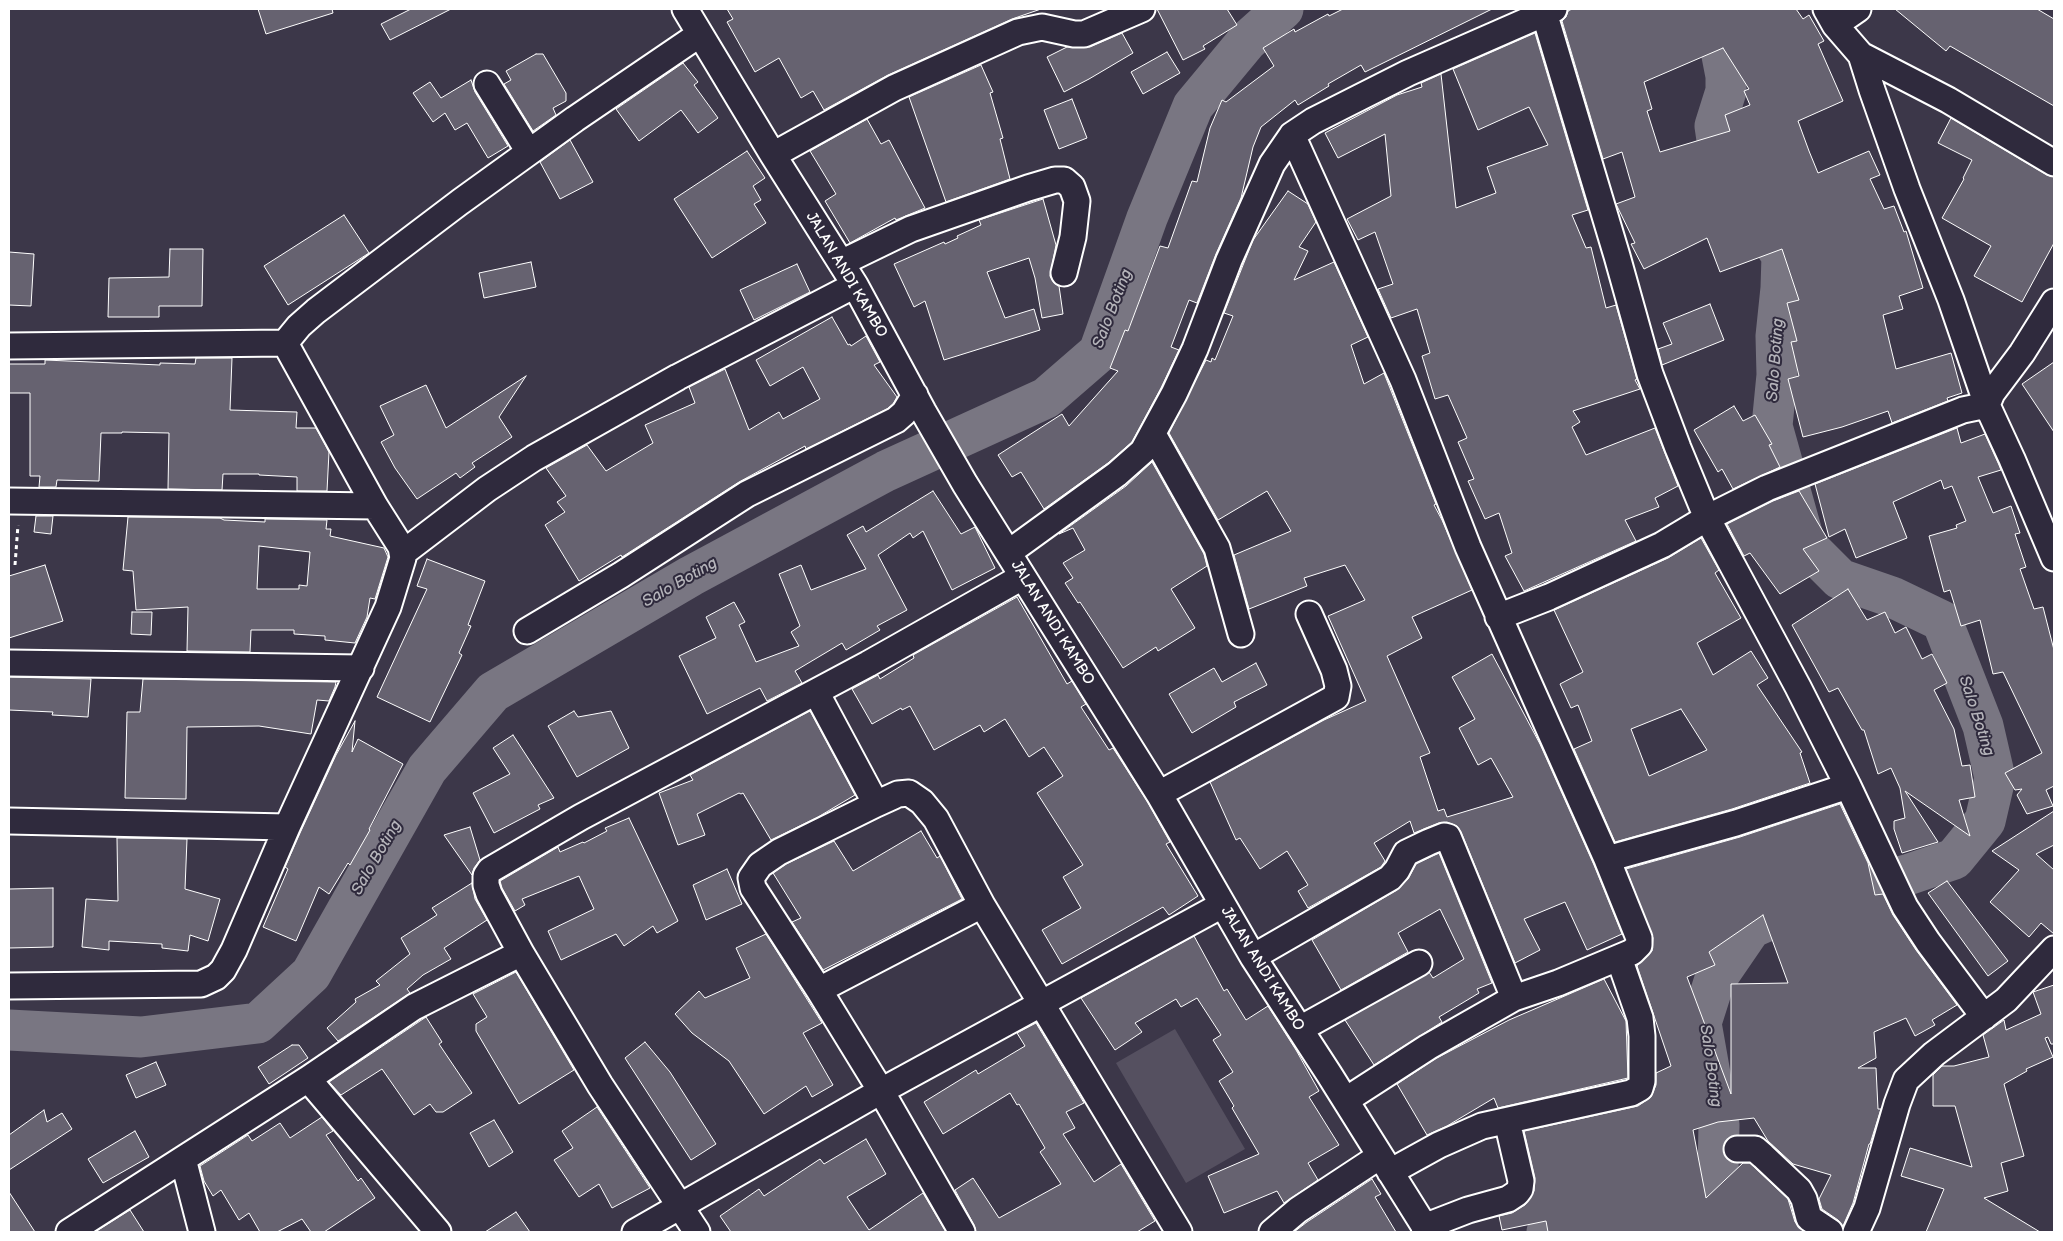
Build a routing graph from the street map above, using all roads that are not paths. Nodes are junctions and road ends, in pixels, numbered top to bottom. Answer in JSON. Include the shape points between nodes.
{"nodes":[{"id":1,"x":685,"y":9,"type":"edge"},
{"id":2,"x":1142,"y":9,"type":"edge"},
{"id":3,"x":1858,"y":9,"type":"edge"},
{"id":4,"x":1547,"y":10,"type":"edge"},
{"id":5,"x":1830,"y":17,"type":"edge"},
{"id":6,"x":700,"y":34,"type":"junction"},
{"id":7,"x":1861,"y":54,"type":"junction"},
{"id":8,"x":487,"y":84,"type":"dead end"},
{"id":9,"x":1292,"y":135,"type":"junction"},
{"id":10,"x":529,"y":152,"type":"junction"},
{"id":11,"x":772,"y":155,"type":"junction"},
{"id":12,"x":2054,"y":163,"type":"edge"},
{"id":13,"x":841,"y":263,"type":"junction"},
{"id":14,"x":1064,"y":273,"type":"dead end"},
{"id":15,"x":855,"y":285,"type":"junction"},
{"id":16,"x":2054,"y":302,"type":"edge"},
{"id":17,"x":285,"y":343,"type":"junction"},
{"id":18,"x":9,"y":346,"type":"edge"},
{"id":19,"x":919,"y":403,"type":"junction"},
{"id":20,"x":1987,"y":405,"type":"junction"},
{"id":21,"x":1153,"y":434,"type":"junction"},
{"id":22,"x":14,"y":502,"type":"edge"},
{"id":23,"x":375,"y":506,"type":"junction"},
{"id":24,"x":1707,"y":518,"type":"junction"},
{"id":25,"x":2053,"y":552,"type":"edge"},
{"id":26,"x":403,"y":553,"type":"junction"},
{"id":27,"x":1008,"y":553,"type":"junction"},
{"id":28,"x":1022,"y":577,"type":"junction"},
{"id":29,"x":1309,"y":614,"type":"dead end"},
{"id":30,"x":1498,"y":617,"type":"junction"},
{"id":31,"x":527,"y":631,"type":"dead end"},
{"id":32,"x":1241,"y":634,"type":"dead end"},
{"id":33,"x":9,"y":663,"type":"edge"},
{"id":34,"x":361,"y":668,"type":"junction"},
{"id":35,"x":816,"y":692,"type":"junction"},
{"id":36,"x":1848,"y":786,"type":"junction"},
{"id":37,"x":1158,"y":794,"type":"junction"},
{"id":38,"x":876,"y":804,"type":"junction"},
{"id":39,"x":9,"y":821,"type":"edge"},
{"id":40,"x":287,"y":827,"type":"junction"},
{"id":41,"x":1607,"y":859,"type":"junction"},
{"id":42,"x":982,"y":905,"type":"junction"},
{"id":43,"x":1222,"y":905,"type":"junction"},
{"id":44,"x":2054,"y":949,"type":"edge"},
{"id":45,"x":521,"y":953,"type":"junction"},
{"id":46,"x":1253,"y":957,"type":"junction"},
{"id":47,"x":1619,"y":958,"type":"junction"},
{"id":48,"x":1419,"y":963,"type":"dead end"},
{"id":49,"x":9,"y":986,"type":"edge"},
{"id":50,"x":819,"y":990,"type":"junction"},
{"id":51,"x":1514,"y":998,"type":"junction"},
{"id":52,"x":1041,"y":1003,"type":"junction"},
{"id":53,"x":1984,"y":1017,"type":"junction"},
{"id":54,"x":1300,"y":1029,"type":"junction"},
{"id":55,"x":308,"y":1078,"type":"junction"},
{"id":56,"x":881,"y":1091,"type":"junction"},
{"id":57,"x":1346,"y":1100,"type":"junction"},
{"id":58,"x":1507,"y":1121,"type":"junction"},
{"id":59,"x":1737,"y":1149,"type":"dead end"},
{"id":60,"x":183,"y":1159,"type":"junction"},
{"id":61,"x":1385,"y":1164,"type":"junction"},
{"id":62,"x":680,"y":1207,"type":"junction"},
{"id":63,"x":1426,"y":1229,"type":"edge"},
{"id":64,"x":69,"y":1232,"type":"edge"},
{"id":65,"x":202,"y":1232,"type":"edge"},
{"id":66,"x":438,"y":1232,"type":"edge"},
{"id":67,"x":635,"y":1232,"type":"edge"},
{"id":68,"x":697,"y":1232,"type":"edge"},
{"id":69,"x":962,"y":1232,"type":"edge"},
{"id":70,"x":1179,"y":1232,"type":"edge"},
{"id":71,"x":1272,"y":1232,"type":"edge"},
{"id":72,"x":1830,"y":1232,"type":"edge"},
{"id":73,"x":1856,"y":1232,"type":"edge"}],
"edges":[{"from":1,"to":6,"type":"street","name":"JALAN ANDI KAMBO"},
{"from":2,"to":11,"type":"street","via":[[1084,34],[1042,26],[1018,32],[894,88]]},
{"from":3,"to":5,"type":"street"},
{"from":4,"to":9,"type":"street","via":[[1408,74]]},
{"from":4,"to":24,"type":"street","via":[[1650,374]]},
{"from":5,"to":7,"type":"street"},
{"from":6,"to":10,"type":"street"},
{"from":6,"to":11,"type":"street","name":"JALAN ANDI KAMBO"},
{"from":7,"to":12,"type":"street","via":[[1948,100]]},
{"from":7,"to":20,"type":"street"},
{"from":8,"to":10,"type":"street"},
{"from":9,"to":21,"type":"street","via":[[1272,164],[1195,348]]},
{"from":9,"to":30,"type":"street","via":[[1402,380]]},
{"from":10,"to":17,"type":"street","via":[[316,311]]},
{"from":11,"to":13,"type":"street","name":"JALAN ANDI KAMBO"},
{"from":13,"to":14,"type":"street","via":[[911,230],[1028,188],[1064,180],[1072,187],[1077,201]]},
{"from":13,"to":15,"type":"street","name":"JALAN ANDI KAMBO"},
{"from":15,"to":19,"type":"street","name":"JALAN ANDI KAMBO"},
{"from":15,"to":26,"type":"street","via":[[719,355],[534,458]]},
{"from":16,"to":20,"type":"street"},
{"from":17,"to":18,"type":"street"},
{"from":17,"to":23,"type":"street"},
{"from":19,"to":27,"type":"street","name":"JALAN ANDI KAMBO"},
{"from":19,"to":31,"type":"street","via":[[896,420],[747,494]]},
{"from":20,"to":24,"type":"street","via":[[1963,410],[1795,475]]},
{"from":20,"to":25,"type":"street"},
{"from":21,"to":27,"type":"street","via":[[1134,461]]},
{"from":21,"to":32,"type":"street","via":[[1217,548]]},
{"from":22,"to":23,"type":"street"},
{"from":23,"to":26,"type":"street"},
{"from":24,"to":30,"type":"street","via":[[1662,545],[1610,570]]},
{"from":24,"to":36,"type":"street"},
{"from":26,"to":34,"type":"street","via":[[388,607]]},
{"from":27,"to":28,"type":"street","name":"JALAN ANDI KAMBO"},
{"from":28,"to":35,"type":"street"},
{"from":28,"to":37,"type":"street","name":"JALAN ANDI KAMBO"},
{"from":29,"to":37,"type":"street","via":[[1334,670],[1338,686],[1336,697]]},
{"from":30,"to":41,"type":"street"},
{"from":33,"to":34,"type":"street"},
{"from":34,"to":40,"type":"street"},
{"from":35,"to":38,"type":"street"},
{"from":35,"to":45,"type":"street","via":[[581,817],[490,870],[486,876],[489,894]]},
{"from":36,"to":41,"type":"street","via":[[1736,823]]},
{"from":36,"to":53,"type":"street","via":[[1906,907]]},
{"from":37,"to":43,"type":"street","name":"JALAN ANDI KAMBO"},
{"from":38,"to":42,"type":"street","via":[[898,794],[909,793],[922,802],[936,818]]},
{"from":38,"to":50,"type":"street","via":[[779,852],[760,865],[751,878],[753,888]]},
{"from":39,"to":40,"type":"street"},
{"from":40,"to":49,"type":"street","via":[[234,950],[216,977],[201,984]]},
{"from":41,"to":47,"type":"street","via":[[1639,938],[1639,945],[1632,952]]},
{"from":42,"to":50,"type":"street"},
{"from":42,"to":52,"type":"street"},
{"from":43,"to":46,"type":"street","name":"JALAN ANDI KAMBO"},
{"from":43,"to":52,"type":"street"},
{"from":44,"to":53,"type":"street","via":[[2028,978]]},
{"from":45,"to":55,"type":"street","via":[[414,1007]]},
{"from":45,"to":62,"type":"street","via":[[600,1085]]},
{"from":46,"to":51,"type":"street","via":[[1390,878],[1406,853],[1444,836],[1448,837]]},
{"from":46,"to":54,"type":"street","name":"JALAN ANDI KAMBO"},
{"from":47,"to":51,"type":"street"},
{"from":47,"to":58,"type":"street","via":[[1640,1018],[1640,1088],[1631,1093]]},
{"from":48,"to":54,"type":"street"},
{"from":50,"to":56,"type":"street"},
{"from":51,"to":57,"type":"street","via":[[1428,1047]]},
{"from":52,"to":56,"type":"street"},
{"from":52,"to":70,"type":"street"},
{"from":53,"to":73,"type":"street","via":[[1934,1054],[1906,1080],[1867,1208]]},
{"from":54,"to":57,"type":"street","name":"JALAN ANDI KAMBO"},
{"from":55,"to":60,"type":"street"},
{"from":55,"to":66,"type":"street"},
{"from":56,"to":62,"type":"street"},
{"from":56,"to":69,"type":"street"},
{"from":57,"to":61,"type":"street","name":"JALAN ANDI KAMBO"},
{"from":58,"to":61,"type":"street","via":[[1482,1126]]},
{"from":58,"to":63,"type":"street","via":[[1521,1181],[1520,1190],[1508,1199],[1468,1210]]},
{"from":59,"to":72,"type":"street","via":[[1755,1149],[1763,1156],[1799,1190],[1808,1218]]},
{"from":60,"to":64,"type":"street"},
{"from":60,"to":65,"type":"street"},
{"from":61,"to":63,"type":"street","name":"JALAN ANDI KAMBO"},
{"from":61,"to":71,"type":"street","via":[[1298,1210]]},
{"from":62,"to":67,"type":"street"},
{"from":62,"to":68,"type":"street"}]}
